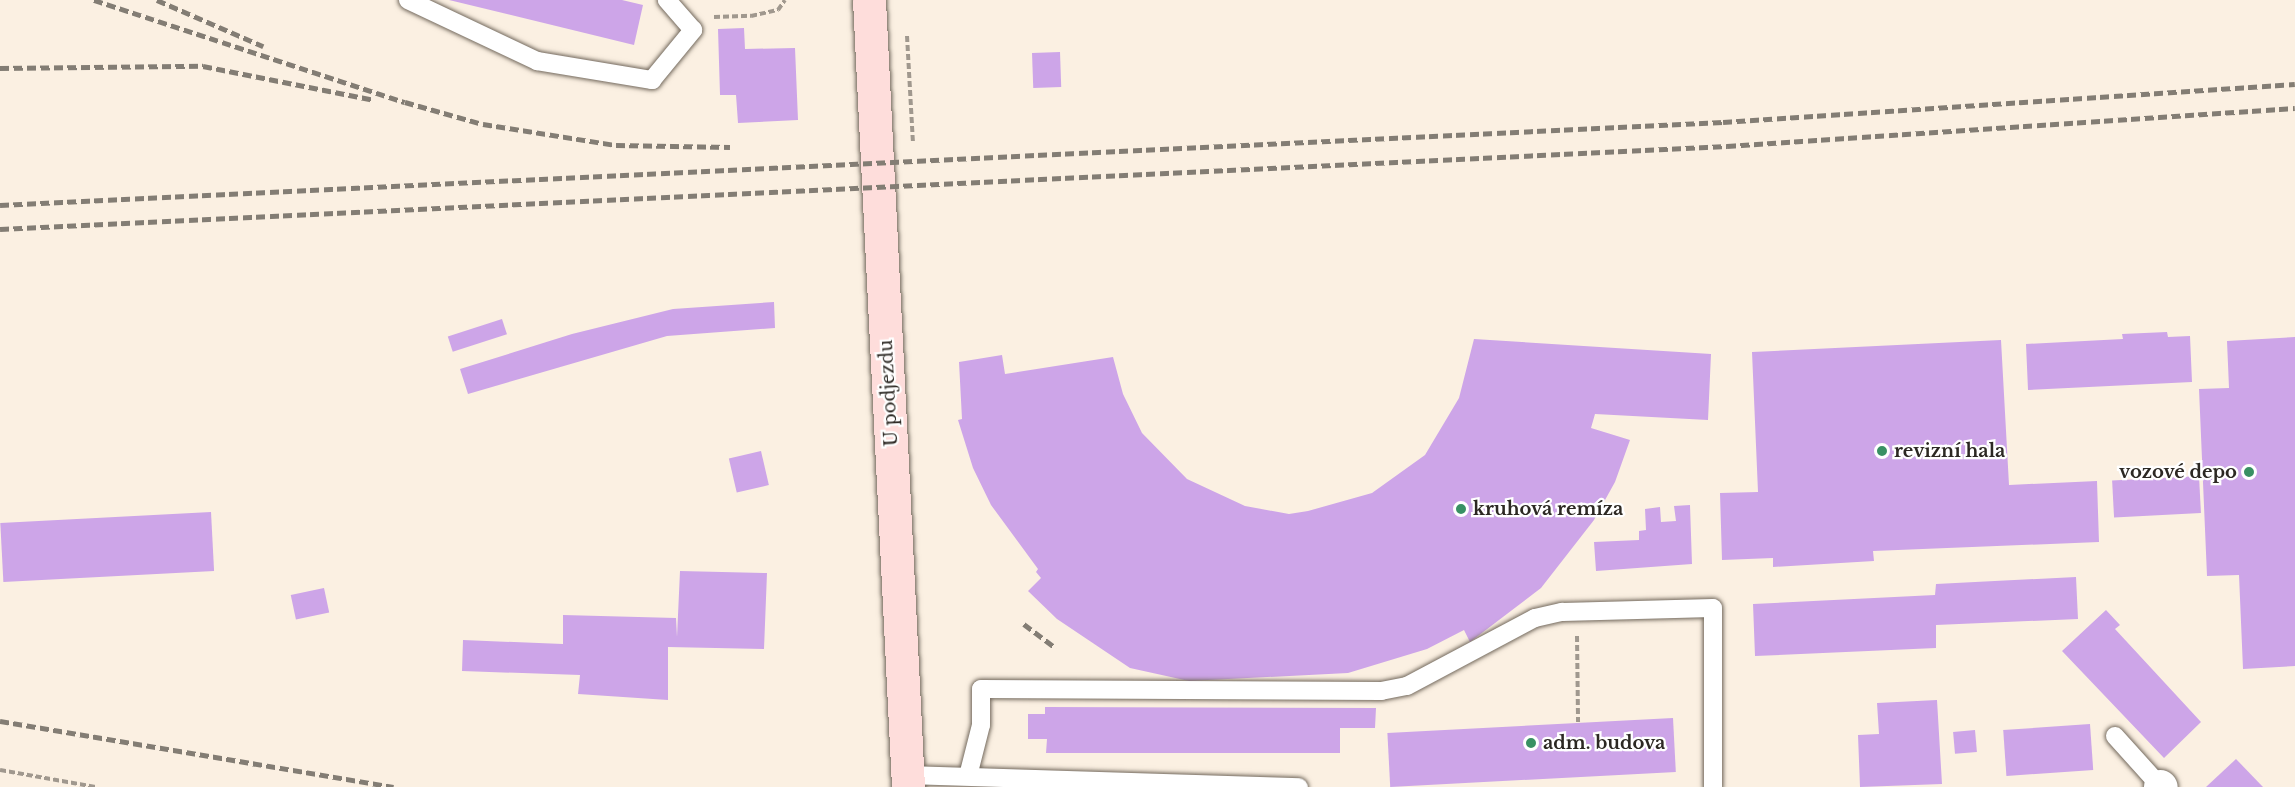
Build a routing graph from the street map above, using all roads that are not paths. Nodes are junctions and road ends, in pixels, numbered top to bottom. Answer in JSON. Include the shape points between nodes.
{"nodes":[{"id":1,"x":408,"y":0,"type":"edge"},
{"id":2,"x":667,"y":0,"type":"edge"},
{"id":3,"x":869,"y":0,"type":"edge"},
{"id":4,"x":2115,"y":736,"type":"dead end"},
{"id":5,"x":968,"y":776,"type":"junction"},
{"id":6,"x":908,"y":781,"type":"edge"},
{"id":7,"x":1299,"y":787,"type":"edge"},
{"id":8,"x":1713,"y":787,"type":"edge"},
{"id":9,"x":2160,"y":787,"type":"edge"}],
"edges":[{"from":1,"to":2,"type":"lane","via":[[537,61],[652,80],[693,30]]},
{"from":3,"to":6,"type":"main road","name":"U podjezdu"},
{"from":4,"to":9,"type":"lane"},
{"from":5,"to":6,"type":"lane"},
{"from":5,"to":7,"type":"lane"},
{"from":5,"to":8,"type":"lane","via":[[981,725],[981,689],[1381,691],[1407,686],[1535,618],[1576,612],[1713,608]]}]}
